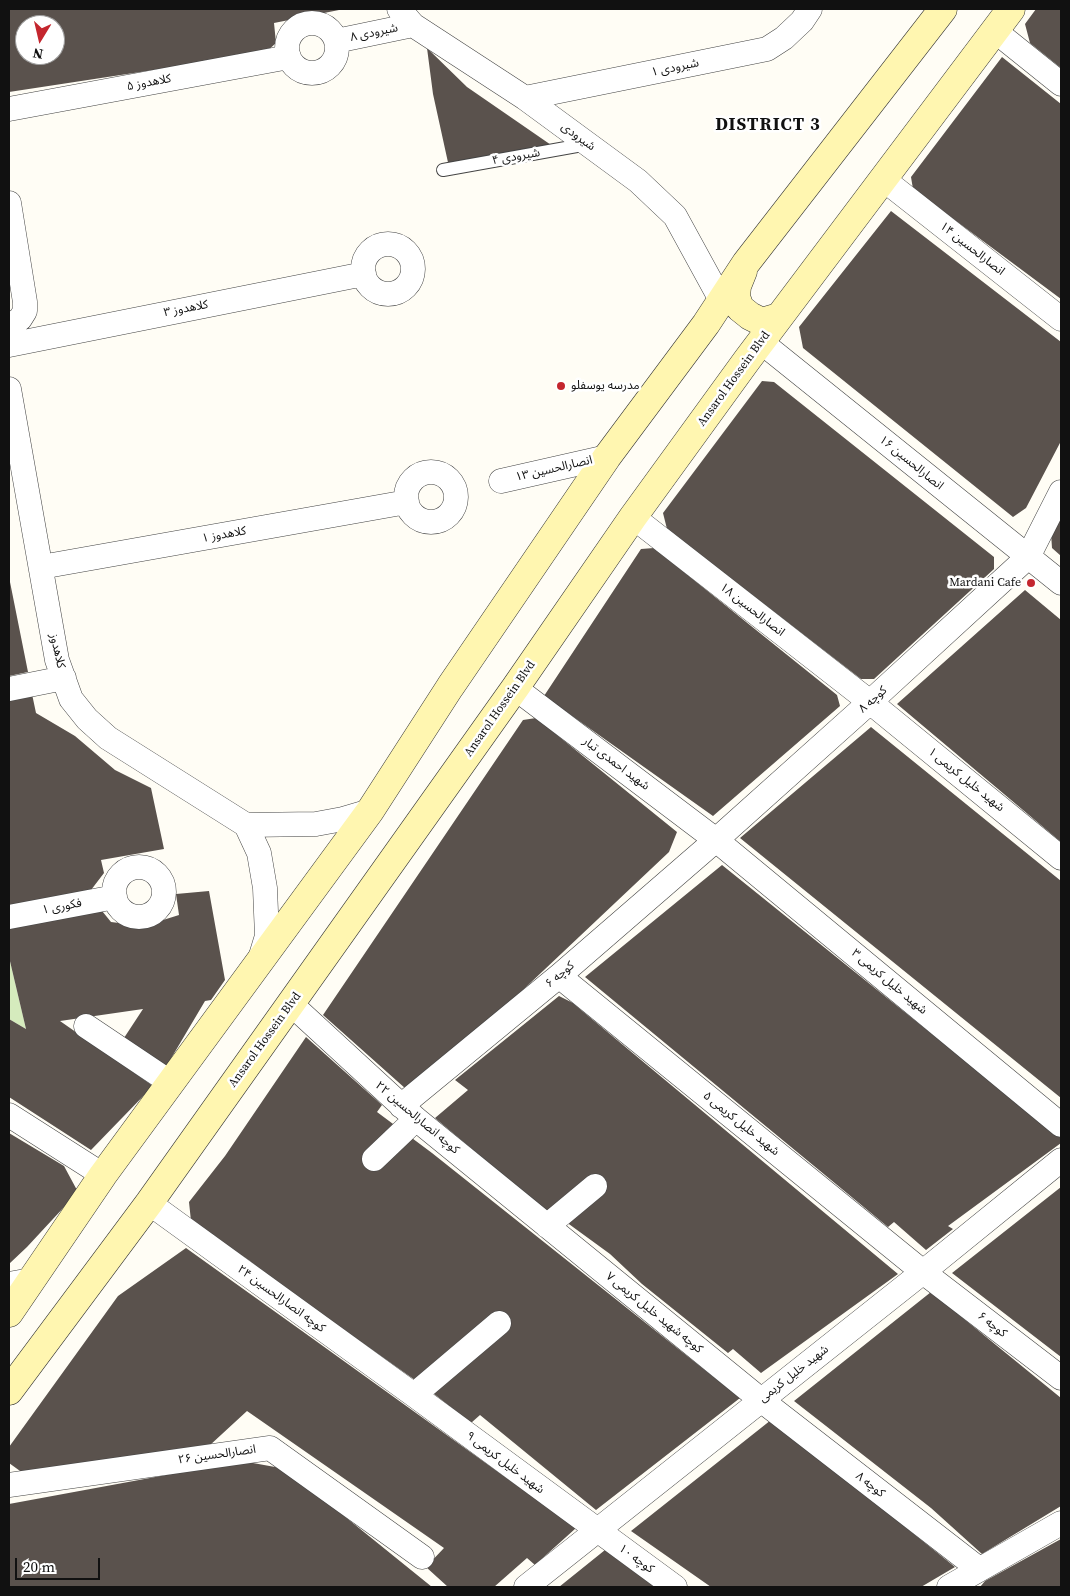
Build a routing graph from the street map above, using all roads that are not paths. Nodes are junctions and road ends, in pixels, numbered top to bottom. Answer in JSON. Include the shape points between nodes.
{"nodes":[{"id":1,"x":810,"y":9,"type":"edge"},
{"id":2,"x":943,"y":9,"type":"edge"},
{"id":3,"x":1011,"y":9,"type":"edge"},
{"id":4,"x":406,"y":17,"type":"edge"},
{"id":5,"x":995,"y":31,"type":"junction"},
{"id":6,"x":336,"y":41,"type":"junction"},
{"id":7,"x":289,"y":57,"type":"junction"},
{"id":8,"x":1061,"y":84,"type":"edge"},
{"id":9,"x":525,"y":98,"type":"junction"},
{"id":10,"x":9,"y":109,"type":"edge"},
{"id":11,"x":588,"y":144,"type":"junction"},
{"id":12,"x":443,"y":170,"type":"dead end"},
{"id":13,"x":883,"y":179,"type":"junction"},
{"id":14,"x":9,"y":202,"type":"edge"},
{"id":15,"x":746,"y":263,"type":"junction"},
{"id":16,"x":364,"y":274,"type":"dead end"},
{"id":17,"x":721,"y":300,"type":"junction"},
{"id":18,"x":779,"y":317,"type":"junction"},
{"id":19,"x":1061,"y":318,"type":"edge"},
{"id":20,"x":706,"y":324,"type":"junction"},
{"id":21,"x":9,"y":326,"type":"edge"},
{"id":22,"x":9,"y":345,"type":"edge"},
{"id":23,"x":754,"y":351,"type":"junction"},
{"id":24,"x":9,"y":389,"type":"edge"},
{"id":25,"x":607,"y":457,"type":"junction"},
{"id":26,"x":15,"y":461,"type":"edge"},
{"id":27,"x":501,"y":481,"type":"dead end"},
{"id":28,"x":1061,"y":492,"type":"edge"},
{"id":29,"x":407,"y":502,"type":"dead end"},
{"id":30,"x":633,"y":517,"type":"junction"},
{"id":31,"x":1028,"y":557,"type":"junction"},
{"id":32,"x":41,"y":567,"type":"junction"},
{"id":33,"x":1061,"y":584,"type":"edge"},
{"id":34,"x":64,"y":678,"type":"junction"},
{"id":35,"x":516,"y":688,"type":"junction"},
{"id":36,"x":9,"y":689,"type":"edge"},
{"id":37,"x":870,"y":702,"type":"junction"},
{"id":38,"x":370,"y":811,"type":"junction"},
{"id":39,"x":246,"y":825,"type":"junction"},
{"id":40,"x":716,"y":840,"type":"junction"},
{"id":41,"x":1061,"y":858,"type":"edge"},
{"id":42,"x":115,"y":897,"type":"dead end"},
{"id":43,"x":9,"y":917,"type":"edge"},
{"id":44,"x":259,"y":962,"type":"junction"},
{"id":45,"x":559,"y":976,"type":"junction"},
{"id":46,"x":291,"y":1004,"type":"junction"},
{"id":47,"x":86,"y":1026,"type":"dead end"},
{"id":48,"x":171,"y":1083,"type":"junction"},
{"id":49,"x":408,"y":1112,"type":"junction"},
{"id":50,"x":9,"y":1115,"type":"edge"},
{"id":51,"x":1061,"y":1125,"type":"edge"},
{"id":52,"x":374,"y":1159,"type":"dead end"},
{"id":53,"x":1061,"y":1160,"type":"edge"},
{"id":54,"x":104,"y":1174,"type":"junction"},
{"id":55,"x":595,"y":1186,"type":"dead end"},
{"id":56,"x":148,"y":1203,"type":"junction"},
{"id":57,"x":547,"y":1226,"type":"junction"},
{"id":58,"x":923,"y":1272,"type":"junction"},
{"id":59,"x":20,"y":1282,"type":"edge"},
{"id":60,"x":9,"y":1313,"type":"edge"},
{"id":61,"x":499,"y":1323,"type":"dead end"},
{"id":62,"x":1061,"y":1378,"type":"edge"},
{"id":63,"x":9,"y":1390,"type":"edge"},
{"id":64,"x":414,"y":1395,"type":"junction"},
{"id":65,"x":761,"y":1400,"type":"junction"},
{"id":66,"x":9,"y":1485,"type":"edge"},
{"id":67,"x":1061,"y":1523,"type":"edge"},
{"id":68,"x":596,"y":1530,"type":"junction"},
{"id":69,"x":422,"y":1556,"type":"dead end"},
{"id":70,"x":979,"y":1569,"type":"junction"},
{"id":71,"x":526,"y":1587,"type":"edge"},
{"id":72,"x":675,"y":1587,"type":"edge"},
{"id":73,"x":948,"y":1587,"type":"edge"}],
"edges":[{"from":1,"to":9,"type":"street","name":"شیرودی ۱","via":[[802,21],[767,49]]},
{"from":2,"to":15,"type":"main road"},
{"from":3,"to":5,"type":"main road","name":"Ansarol Hossein Blvd"},
{"from":4,"to":6,"type":"street","name":"شیرودی ۸"},
{"from":4,"to":9,"type":"street","name":"شیرودی"},
{"from":5,"to":8,"type":"street"},
{"from":5,"to":13,"type":"main road","name":"Ansarol Hossein Blvd"},
{"from":6,"to":7,"type":"street","via":[[334,60],[323,70],[300,69]]},
{"from":6,"to":7,"type":"street","via":[[329,29],[322,25],[306,24],[292,34]]},
{"from":7,"to":10,"type":"street","name":"کلاهدوز ۵"},
{"from":9,"to":11,"type":"street","name":"شیرودی"},
{"from":11,"to":12,"type":"lane","name":"شیرودی ۴"},
{"from":11,"to":17,"type":"street","name":"شیرودی","via":[[638,181],[675,216]]},
{"from":13,"to":18,"type":"main road","name":"Ansarol Hossein Blvd"},
{"from":13,"to":19,"type":"street","name":"انصارالحسین ۱۴"},
{"from":14,"to":21,"type":"street","via":[[25,311]]},
{"from":15,"to":17,"type":"main road"},
{"from":15,"to":18,"type":"main road","via":[[737,286],[740,308],[762,322]]},
{"from":16,"to":22,"type":"street","name":"کلاهدوز ۳"},
{"from":17,"to":20,"type":"main road"},
{"from":17,"to":23,"type":"main road"},
{"from":18,"to":23,"type":"main road","name":"Ansarol Hossein Blvd"},
{"from":20,"to":23,"type":"main road","via":[[731,324]]},
{"from":20,"to":25,"type":"main road"},
{"from":23,"to":30,"type":"main road","name":"Ansarol Hossein Blvd"},
{"from":23,"to":31,"type":"street","name":"انصارالحسین ۱۶"},
{"from":24,"to":26,"type":"street","name":"کلاهدوز"},
{"from":25,"to":27,"type":"street","name":"انصارالحسین ۱۳"},
{"from":25,"to":38,"type":"main road","via":[[450,687]]},
{"from":26,"to":32,"type":"street","name":"کلاهدوز"},
{"from":28,"to":31,"type":"street"},
{"from":29,"to":32,"type":"street","name":"کلاهدوز ۱"},
{"from":30,"to":35,"type":"main road","name":"Ansarol Hossein Blvd"},
{"from":30,"to":37,"type":"street","name":"انصارالحسین ۱۸"},
{"from":31,"to":33,"type":"street","name":"انصارالحسین ۱۶"},
{"from":31,"to":37,"type":"street","name":"کوچه ۸"},
{"from":32,"to":34,"type":"street","name":"کلاهدوز","via":[[57,660]]},
{"from":34,"to":36,"type":"street"},
{"from":34,"to":39,"type":"street","name":"کلاهدوز","via":[[71,699],[108,738]]},
{"from":35,"to":40,"type":"street","name":"شهید احمدی تبار"},
{"from":35,"to":46,"type":"main road","name":"Ansarol Hossein Blvd"},
{"from":37,"to":40,"type":"street","name":"کوچه ۸"},
{"from":37,"to":41,"type":"street","name":"شهید خلیل کریمی ۱"},
{"from":38,"to":39,"type":"street","via":[[316,824]]},
{"from":38,"to":44,"type":"main road"},
{"from":39,"to":44,"type":"street","via":[[259,853],[265,888],[266,936]]},
{"from":40,"to":45,"type":"street","name":"کوچه ۶"},
{"from":40,"to":51,"type":"street","name":"شهید خلیل کریمی ۳"},
{"from":42,"to":43,"type":"street","name":"فکوری ۱"},
{"from":44,"to":48,"type":"main road"},
{"from":45,"to":49,"type":"street","name":"کوچه ۶"},
{"from":45,"to":58,"type":"street","name":"شهید خلیل کریمی ۵"},
{"from":46,"to":49,"type":"street","name":"کوچه انصارالحسین ۲۲"},
{"from":46,"to":56,"type":"main road","name":"Ansarol Hossein Blvd"},
{"from":47,"to":48,"type":"street"},
{"from":48,"to":54,"type":"main road"},
{"from":49,"to":52,"type":"street","name":"کوچه ۶"},
{"from":49,"to":57,"type":"street","name":"کوچه انصارالحسین ۲۲"},
{"from":50,"to":54,"type":"street"},
{"from":53,"to":58,"type":"street","name":"شهید خلیل کریمی"},
{"from":54,"to":59,"type":"main road"},
{"from":55,"to":57,"type":"street"},
{"from":56,"to":63,"type":"main road","name":"Ansarol Hossein Blvd"},
{"from":56,"to":64,"type":"street","name":"کوچه انصارالحسین ۲۴"},
{"from":57,"to":65,"type":"street","name":"کوچه شهید خلیل کریمی ۷"},
{"from":58,"to":62,"type":"street","name":"کوچه ۶"},
{"from":58,"to":65,"type":"street","name":"شهید خلیل کریمی"},
{"from":59,"to":60,"type":"main road"},
{"from":61,"to":64,"type":"street"},
{"from":64,"to":68,"type":"street","name":"شهید خلیل کریمی ۹"},
{"from":65,"to":68,"type":"street","name":"شهید خلیل کریمی"},
{"from":65,"to":70,"type":"street","name":"کوچه ۸"},
{"from":66,"to":69,"type":"street","name":"انصارالحسین ۲۶","via":[[270,1448]]},
{"from":67,"to":70,"type":"street"},
{"from":68,"to":71,"type":"street","name":"شهید خلیل کریمی"},
{"from":68,"to":72,"type":"street","name":"کوچه ۱۰"},
{"from":70,"to":73,"type":"street"}]}
